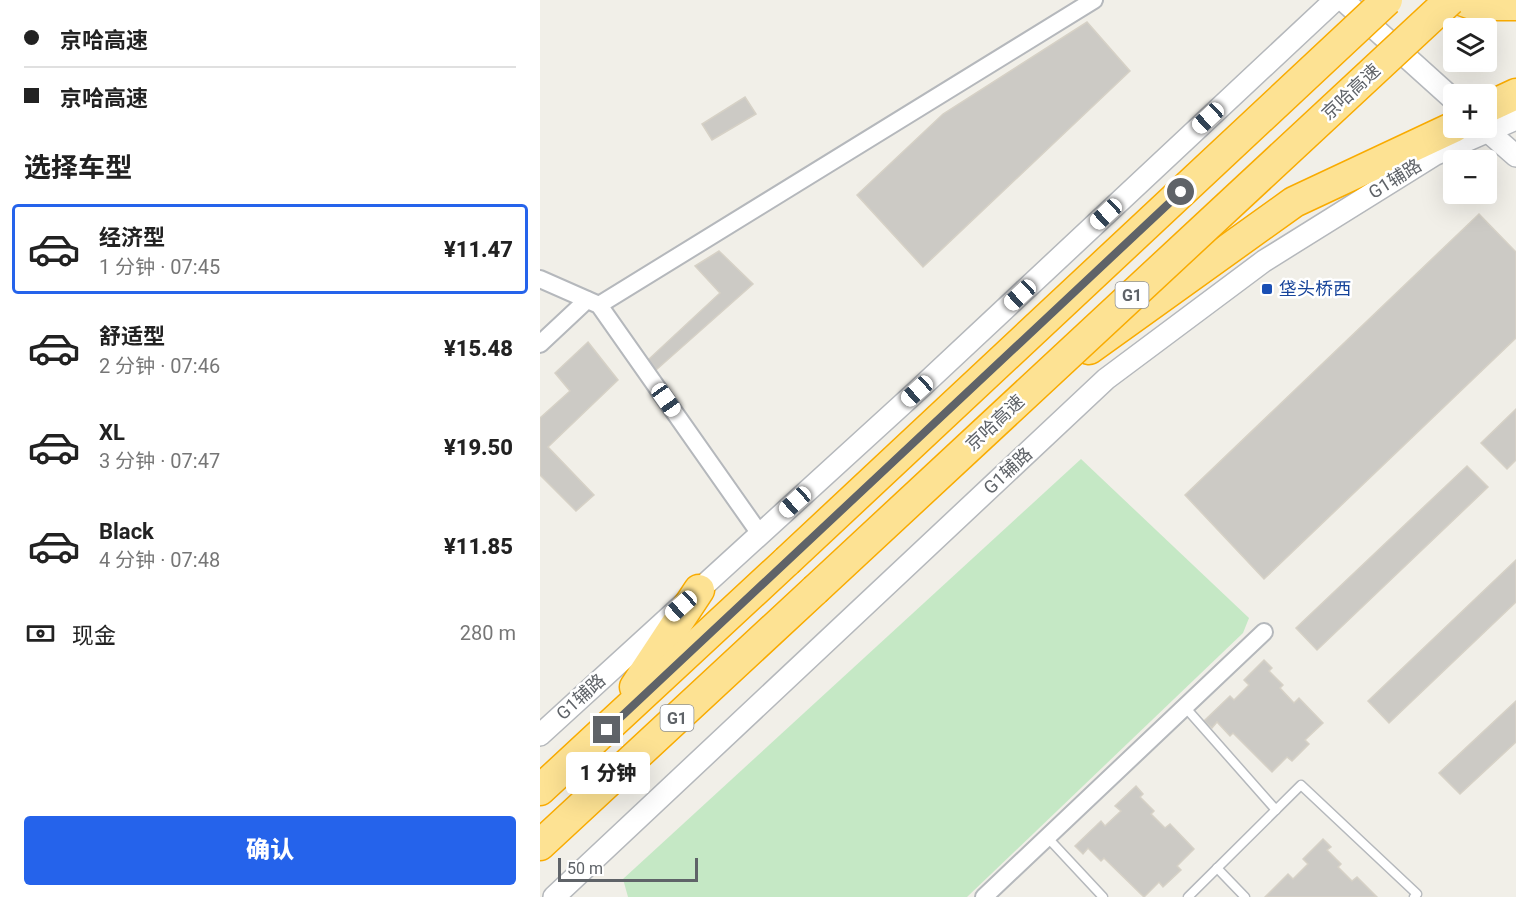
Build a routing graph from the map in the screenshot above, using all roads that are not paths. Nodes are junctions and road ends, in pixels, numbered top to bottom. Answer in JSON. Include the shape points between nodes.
{"nodes":[{"id":1,"x":1094,"y":0,"type":"edge"},
{"id":2,"x":1335,"y":0,"type":"edge"},
{"id":3,"x":1344,"y":0,"type":"edge"},
{"id":4,"x":1387,"y":0,"type":"edge"},
{"id":5,"x":1450,"y":0,"type":"edge"},
{"id":6,"x":1461,"y":0,"type":"edge"},
{"id":7,"x":1516,"y":5,"type":"edge"},
{"id":8,"x":1443,"y":107,"type":"edge"},
{"id":9,"x":1497,"y":114,"type":"edge"},
{"id":10,"x":1443,"y":123,"type":"edge"},
{"id":11,"x":1459,"y":138,"type":"edge"},
{"id":12,"x":1516,"y":156,"type":"edge"},
{"id":13,"x":540,"y":279,"type":"edge"},
{"id":14,"x":593,"y":302,"type":"junction"},
{"id":15,"x":540,"y":344,"type":"edge"},
{"id":16,"x":1025,"y":395,"type":"junction"},
{"id":17,"x":760,"y":534,"type":"junction"},
{"id":18,"x":699,"y":590,"type":"junction"},
{"id":19,"x":1264,"y":632,"type":"dead end"},
{"id":20,"x":1185,"y":707,"type":"junction"},
{"id":21,"x":607,"y":730,"type":"junction"},
{"id":22,"x":540,"y":735,"type":"edge"},
{"id":23,"x":540,"y":790,"type":"edge"},
{"id":24,"x":1276,"y":810,"type":"junction"},
{"id":25,"x":1047,"y":837,"type":"junction"},
{"id":26,"x":540,"y":845,"type":"edge"},
{"id":27,"x":1217,"y":868,"type":"junction"},
{"id":28,"x":554,"y":897,"type":"edge"},
{"id":29,"x":984,"y":897,"type":"edge"},
{"id":30,"x":1103,"y":897,"type":"edge"},
{"id":31,"x":1188,"y":897,"type":"edge"},
{"id":32,"x":1245,"y":897,"type":"edge"},
{"id":33,"x":1414,"y":897,"type":"edge"}],
"edges":[{"from":1,"to":14,"type":"street"},
{"from":2,"to":17,"type":"street","name":"G1辅路"},
{"from":3,"to":8,"type":"street"},
{"from":4,"to":21,"type":"highway","number":"G1","bridge":true},
{"from":5,"to":16,"type":"highway","name":"京哈高速","number":"G1","bridge":true},
{"from":6,"to":7,"type":"highway","via":[[1474,5]]},
{"from":9,"to":12,"type":"street"},
{"from":10,"to":16,"type":"highway","via":[[1294,202]]},
{"from":11,"to":28,"type":"street","name":"G1辅路","via":[[1264,261],[1106,380]]},
{"from":13,"to":14,"type":"street"},
{"from":14,"to":15,"type":"street"},
{"from":14,"to":17,"type":"street"},
{"from":16,"to":26,"type":"highway","name":"京哈高速","number":"G1","bridge":true},
{"from":17,"to":18,"type":"street","name":"G1辅路"},
{"from":18,"to":21,"type":"highway"},
{"from":18,"to":22,"type":"street","name":"G1辅路"},
{"from":19,"to":20,"type":"street"},
{"from":20,"to":24,"type":"lane"},
{"from":20,"to":25,"type":"street"},
{"from":21,"to":23,"type":"highway","number":"G1"},
{"from":24,"to":27,"type":"lane"},
{"from":24,"to":33,"type":"lane","via":[[1301,785],[1417,894]]},
{"from":25,"to":29,"type":"street"},
{"from":25,"to":30,"type":"lane"},
{"from":27,"to":31,"type":"lane"},
{"from":27,"to":32,"type":"lane"}]}
